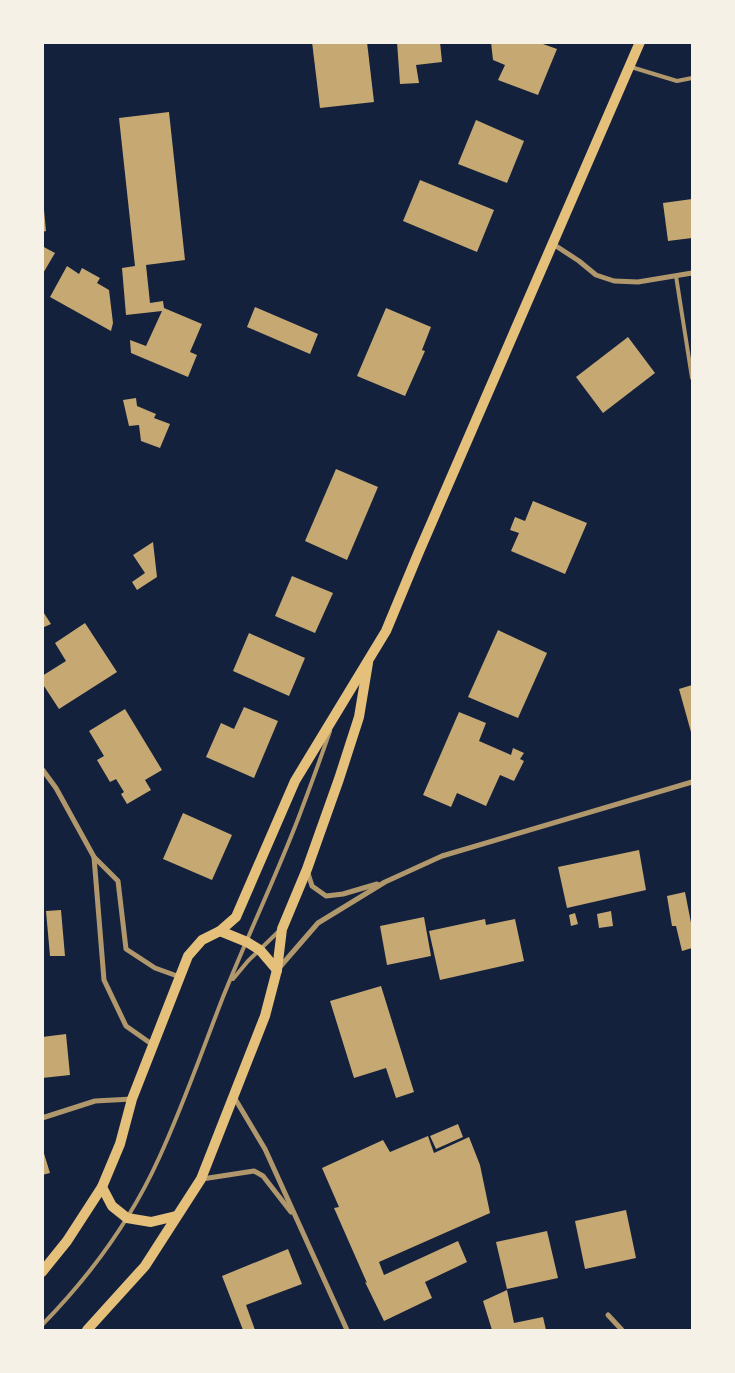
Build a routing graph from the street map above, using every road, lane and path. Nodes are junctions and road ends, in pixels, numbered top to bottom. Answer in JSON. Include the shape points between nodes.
{"nodes":[{"id":1,"x":640,"y":42,"type":"edge"},
{"id":2,"x":630,"y":66,"type":"junction"},
{"id":3,"x":692,"y":78,"type":"edge"},
{"id":4,"x":552,"y":243,"type":"junction"},
{"id":5,"x":692,"y":273,"type":"edge"},
{"id":6,"x":676,"y":276,"type":"junction"},
{"id":7,"x":692,"y":378,"type":"edge"},
{"id":8,"x":369,"y":657,"type":"junction"},
{"id":9,"x":339,"y":707,"type":"junction"},
{"id":10,"x":42,"y":769,"type":"edge"},
{"id":11,"x":692,"y":782,"type":"edge"},
{"id":12,"x":94,"y":857,"type":"junction"},
{"id":13,"x":307,"y":869,"type":"junction"},
{"id":14,"x":385,"y":882,"type":"junction"},
{"id":15,"x":282,"y":929,"type":"junction"},
{"id":16,"x":220,"y":931,"type":"junction"},
{"id":17,"x":247,"y":942,"type":"junction"},
{"id":18,"x":260,"y":950,"type":"junction"},
{"id":19,"x":277,"y":970,"type":"junction"},
{"id":20,"x":181,"y":977,"type":"junction"},
{"id":21,"x":229,"y":982,"type":"junction"},
{"id":22,"x":153,"y":1045,"type":"junction"},
{"id":23,"x":234,"y":1096,"type":"junction"},
{"id":24,"x":132,"y":1099,"type":"junction"},
{"id":25,"x":42,"y":1118,"type":"edge"},
{"id":26,"x":201,"y":1179,"type":"junction"},
{"id":27,"x":102,"y":1187,"type":"junction"},
{"id":28,"x":176,"y":1216,"type":"junction"},
{"id":29,"x":126,"y":1218,"type":"junction"},
{"id":30,"x":296,"y":1218,"type":"junction"},
{"id":31,"x":42,"y":1272,"type":"edge"},
{"id":32,"x":608,"y":1315,"type":"dead end"},
{"id":33,"x":42,"y":1325,"type":"edge"},
{"id":34,"x":87,"y":1330,"type":"edge"},
{"id":35,"x":347,"y":1330,"type":"edge"},
{"id":36,"x":622,"y":1330,"type":"edge"}],
"edges":[{"from":1,"to":2,"type":"main road"},
{"from":2,"to":3,"type":"lane","via":[[677,81]]},
{"from":2,"to":4,"type":"main road"},
{"from":4,"to":6,"type":"street","via":[[596,275],[614,281],[638,282]]},
{"from":4,"to":8,"type":"main road","via":[[386,631]]},
{"from":5,"to":6,"type":"street"},
{"from":6,"to":7,"type":"lane"},
{"from":8,"to":9,"type":"main road"},
{"from":8,"to":13,"type":"main road","via":[[359,717]]},
{"from":9,"to":16,"type":"main road","via":[[295,781],[236,917]]},
{"from":9,"to":17,"type":"lane","via":[[298,820]]},
{"from":10,"to":12,"type":"street"},
{"from":11,"to":14,"type":"street","via":[[442,856]]},
{"from":12,"to":20,"type":"street","via":[[118,881],[126,949],[155,968]]},
{"from":12,"to":22,"type":"street","via":[[104,980],[126,1026]]},
{"from":13,"to":14,"type":"street","via":[[312,886],[326,896]]},
{"from":13,"to":15,"type":"main road"},
{"from":14,"to":19,"type":"street","via":[[318,923]]},
{"from":15,"to":18,"type":"lane"},
{"from":15,"to":19,"type":"main road"},
{"from":16,"to":17,"type":"main road"},
{"from":16,"to":20,"type":"main road","via":[[202,940],[188,956]]},
{"from":17,"to":18,"type":"main road"},
{"from":17,"to":21,"type":"lane"},
{"from":18,"to":19,"type":"main road"},
{"from":18,"to":21,"type":"lane"},
{"from":19,"to":23,"type":"main road","via":[[265,1016]]},
{"from":20,"to":22,"type":"main road"},
{"from":21,"to":29,"type":"lane","via":[[158,1159]]},
{"from":22,"to":24,"type":"main road"},
{"from":23,"to":26,"type":"main road"},
{"from":23,"to":30,"type":"street","via":[[265,1149]]},
{"from":24,"to":25,"type":"street","via":[[95,1101]]},
{"from":24,"to":27,"type":"main road","via":[[120,1144]]},
{"from":26,"to":28,"type":"main road"},
{"from":26,"to":30,"type":"street","via":[[254,1170],[263,1176]]},
{"from":27,"to":29,"type":"main road","via":[[112,1206]]},
{"from":27,"to":31,"type":"main road","via":[[67,1241]]},
{"from":28,"to":29,"type":"main road","via":[[151,1222]]},
{"from":28,"to":34,"type":"main road","via":[[145,1266]]},
{"from":29,"to":33,"type":"lane","via":[[68,1299]]},
{"from":30,"to":35,"type":"street"},
{"from":32,"to":36,"type":"street"}]}
